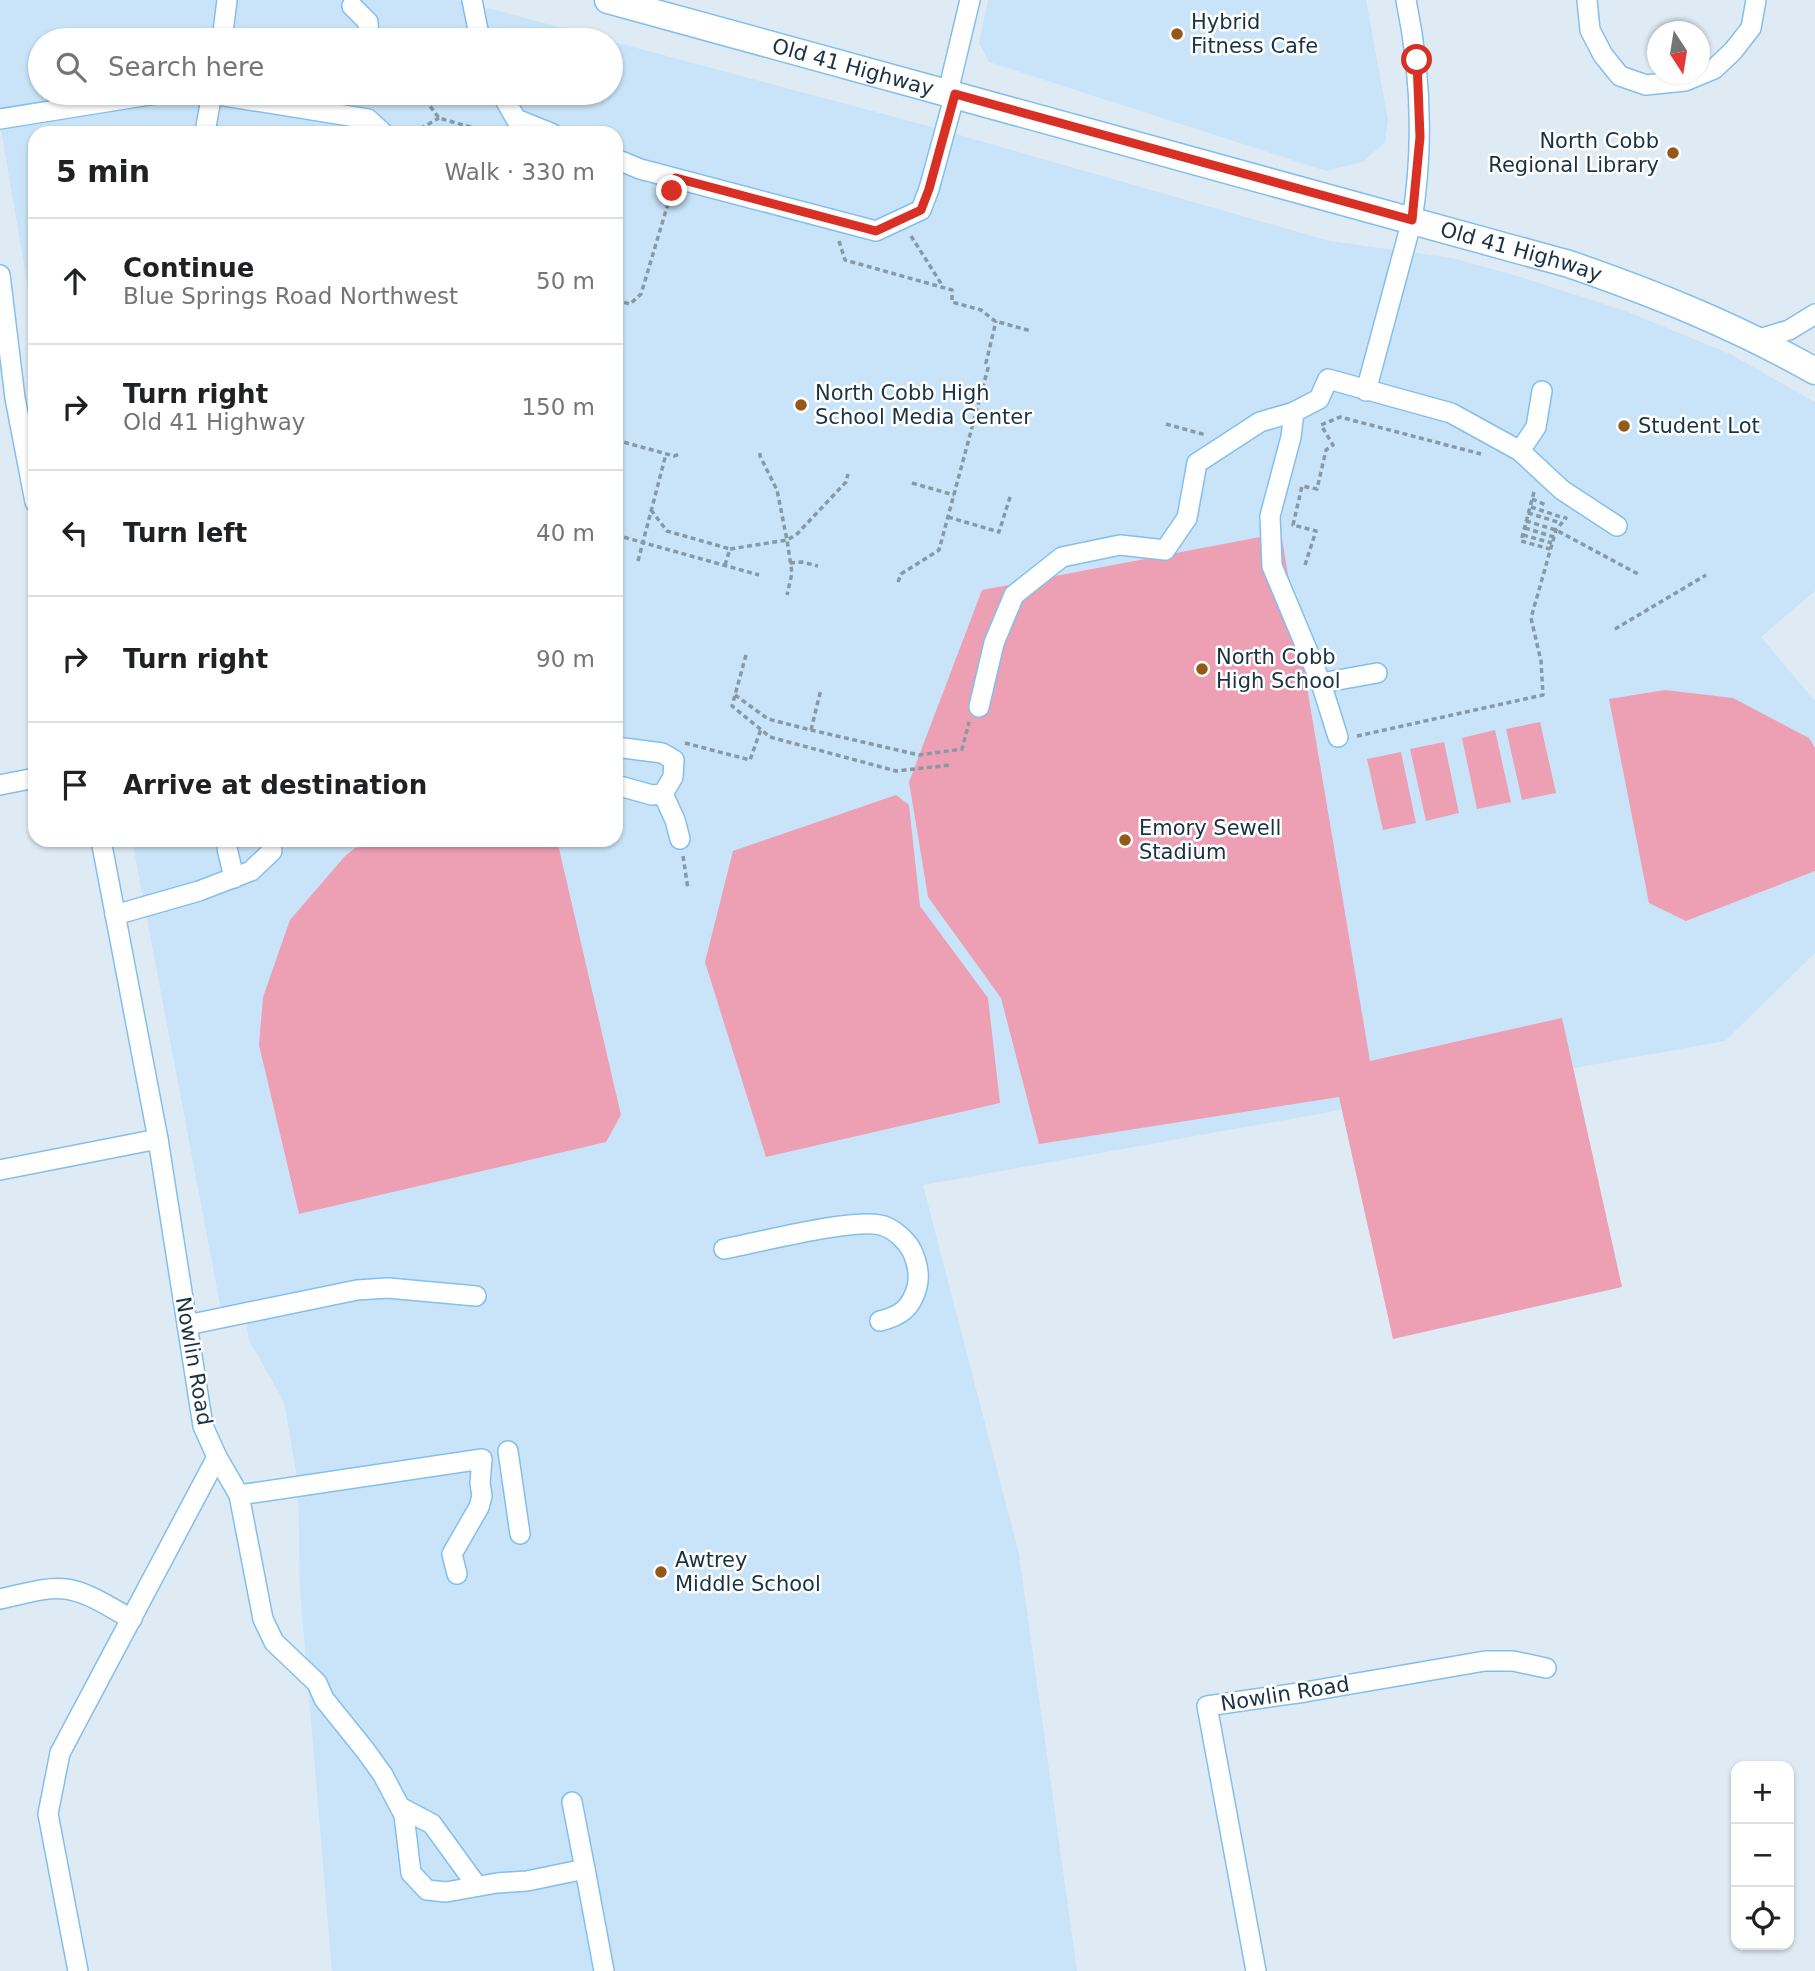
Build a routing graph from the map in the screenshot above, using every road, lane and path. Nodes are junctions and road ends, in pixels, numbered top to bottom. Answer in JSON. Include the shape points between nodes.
{"nodes":[{"id":1,"x":227,"y":0,"type":"edge"},
{"id":2,"x":472,"y":0,"type":"edge"},
{"id":3,"x":607,"y":0,"type":"edge"},
{"id":4,"x":970,"y":0,"type":"edge"},
{"id":5,"x":1406,"y":0,"type":"edge"},
{"id":6,"x":1587,"y":0,"type":"edge"},
{"id":7,"x":1756,"y":0,"type":"edge"},
{"id":8,"x":352,"y":6,"type":"dead end"},
{"id":9,"x":224,"y":28,"type":"edge"},
{"id":10,"x":368,"y":28,"type":"edge"},
{"id":11,"x":478,"y":28,"type":"edge"},
{"id":12,"x":951,"y":93,"type":"junction"},
{"id":13,"x":90,"y":105,"type":"edge"},
{"id":14,"x":210,"y":105,"type":"edge"},
{"id":15,"x":284,"y":105,"type":"edge"},
{"id":16,"x":429,"y":105,"type":"edge"},
{"id":17,"x":508,"y":105,"type":"edge"},
{"id":18,"x":439,"y":118,"type":"junction"},
{"id":19,"x":0,"y":120,"type":"edge"},
{"id":20,"x":206,"y":126,"type":"edge"},
{"id":21,"x":376,"y":126,"type":"edge"},
{"id":22,"x":425,"y":126,"type":"edge"},
{"id":23,"x":467,"y":126,"type":"edge"},
{"id":24,"x":534,"y":126,"type":"edge"},
{"id":25,"x":623,"y":162,"type":"edge"},
{"id":26,"x":676,"y":178,"type":"junction"},
{"id":27,"x":901,"y":220,"type":"junction"},
{"id":28,"x":1412,"y":220,"type":"junction"},
{"id":29,"x":837,"y":233,"type":"dead end"},
{"id":30,"x":0,"y":275,"type":"edge"},
{"id":31,"x":943,"y":287,"type":"junction"},
{"id":32,"x":623,"y":302,"type":"edge"},
{"id":33,"x":1815,"y":314,"type":"edge"},
{"id":34,"x":996,"y":321,"type":"junction"},
{"id":35,"x":1031,"y":331,"type":"dead end"},
{"id":36,"x":1759,"y":339,"type":"junction"},
{"id":37,"x":1815,"y":371,"type":"edge"},
{"id":38,"x":1366,"y":391,"type":"junction"},
{"id":39,"x":1542,"y":391,"type":"dead end"},
{"id":40,"x":8,"y":399,"type":"edge"},
{"id":41,"x":1294,"y":412,"type":"junction"},
{"id":42,"x":623,"y":442,"type":"edge"},
{"id":43,"x":1520,"y":451,"type":"junction"},
{"id":44,"x":760,"y":453,"type":"dead end"},
{"id":45,"x":666,"y":454,"type":"junction"},
{"id":46,"x":680,"y":454,"type":"dead end"},
{"id":47,"x":1484,"y":455,"type":"dead end"},
{"id":48,"x":848,"y":474,"type":"dead end"},
{"id":49,"x":28,"y":475,"type":"edge"},
{"id":50,"x":912,"y":483,"type":"dead end"},
{"id":51,"x":1526,"y":486,"type":"dead end"},
{"id":52,"x":1534,"y":492,"type":"junction"},
{"id":53,"x":954,"y":495,"type":"junction"},
{"id":54,"x":1010,"y":497,"type":"dead end"},
{"id":55,"x":1532,"y":499,"type":"junction"},
{"id":56,"x":1530,"y":506,"type":"junction"},
{"id":57,"x":1551,"y":507,"type":"junction"},
{"id":58,"x":651,"y":510,"type":"junction"},
{"id":59,"x":1528,"y":513,"type":"junction"},
{"id":60,"x":948,"y":517,"type":"junction"},
{"id":61,"x":1566,"y":518,"type":"junction"},
{"id":62,"x":1526,"y":522,"type":"junction"},
{"id":63,"x":1561,"y":523,"type":"junction"},
{"id":64,"x":1617,"y":526,"type":"dead end"},
{"id":65,"x":1525,"y":528,"type":"junction"},
{"id":66,"x":1556,"y":530,"type":"junction"},
{"id":67,"x":1523,"y":535,"type":"junction"},
{"id":68,"x":623,"y":537,"type":"edge"},
{"id":69,"x":1554,"y":537,"type":"junction"},
{"id":70,"x":787,"y":540,"type":"junction"},
{"id":71,"x":642,"y":542,"type":"junction"},
{"id":72,"x":1552,"y":543,"type":"junction"},
{"id":73,"x":730,"y":549,"type":"junction"},
{"id":74,"x":1550,"y":549,"type":"junction"},
{"id":75,"x":638,"y":561,"type":"dead end"},
{"id":76,"x":790,"y":563,"type":"junction"},
{"id":77,"x":724,"y":565,"type":"junction"},
{"id":78,"x":1306,"y":565,"type":"dead end"},
{"id":79,"x":818,"y":566,"type":"dead end"},
{"id":80,"x":1639,"y":571,"type":"dead end"},
{"id":81,"x":759,"y":575,"type":"dead end"},
{"id":82,"x":1706,"y":575,"type":"dead end"},
{"id":83,"x":898,"y":582,"type":"dead end"},
{"id":84,"x":787,"y":594,"type":"dead end"},
{"id":85,"x":1615,"y":629,"type":"dead end"},
{"id":86,"x":746,"y":655,"type":"dead end"},
{"id":87,"x":1377,"y":673,"type":"dead end"},
{"id":88,"x":1321,"y":683,"type":"junction"},
{"id":89,"x":821,"y":689,"type":"dead end"},
{"id":90,"x":735,"y":695,"type":"junction"},
{"id":91,"x":979,"y":707,"type":"joint"},
{"id":92,"x":761,"y":729,"type":"junction"},
{"id":93,"x":811,"y":730,"type":"junction"},
{"id":94,"x":1344,"y":738,"type":"joint"},
{"id":95,"x":685,"y":743,"type":"dead end"},
{"id":96,"x":623,"y":748,"type":"edge"},
{"id":97,"x":951,"y":765,"type":"dead end"},
{"id":98,"x":28,"y":779,"type":"edge"},
{"id":99,"x":0,"y":785,"type":"edge"},
{"id":100,"x":623,"y":787,"type":"edge"},
{"id":101,"x":663,"y":793,"type":"junction"},
{"id":102,"x":680,"y":839,"type":"joint"},
{"id":103,"x":102,"y":847,"type":"edge"},
{"id":104,"x":228,"y":848,"type":"dead end"},
{"id":105,"x":272,"y":851,"type":"dead end"},
{"id":106,"x":234,"y":878,"type":"junction"},
{"id":107,"x":688,"y":889,"type":"dead end"},
{"id":108,"x":115,"y":915,"type":"junction"},
{"id":109,"x":159,"y":1139,"type":"junction"},
{"id":110,"x":0,"y":1170,"type":"edge"},
{"id":111,"x":724,"y":1249,"type":"dead end"},
{"id":112,"x":476,"y":1296,"type":"dead end"},
{"id":113,"x":880,"y":1321,"type":"dead end"},
{"id":114,"x":187,"y":1325,"type":"junction"},
{"id":115,"x":508,"y":1451,"type":"dead end"},
{"id":116,"x":217,"y":1457,"type":"junction"},
{"id":117,"x":239,"y":1495,"type":"junction"},
{"id":118,"x":520,"y":1534,"type":"dead end"},
{"id":119,"x":457,"y":1574,"type":"dead end"},
{"id":120,"x":0,"y":1599,"type":"edge"},
{"id":121,"x":132,"y":1619,"type":"junction"},
{"id":122,"x":1546,"y":1668,"type":"dead end"},
{"id":123,"x":572,"y":1802,"type":"dead end"},
{"id":124,"x":400,"y":1807,"type":"junction"},
{"id":125,"x":584,"y":1869,"type":"junction"},
{"id":126,"x":477,"y":1886,"type":"junction"},
{"id":127,"x":78,"y":1971,"type":"edge"},
{"id":128,"x":604,"y":1971,"type":"edge"},
{"id":129,"x":1256,"y":1971,"type":"edge"}],
"edges":[{"from":1,"to":9,"type":"street"},
{"from":2,"to":11,"type":"street"},
{"from":3,"to":12,"type":"main road","name":"Old 41 Highway"},
{"from":4,"to":12,"type":"street"},
{"from":5,"to":28,"type":"street","via":[[1420,95]]},
{"from":6,"to":7,"type":"street","via":[[1590,30],[1603,55],[1620,76],[1646,85],[1685,81],[1714,69],[1751,28]]},
{"from":8,"to":10,"type":"street"},
{"from":12,"to":27,"type":"street","via":[[921,210]]},
{"from":12,"to":28,"type":"main road","name":"Old 41 Highway"},
{"from":13,"to":19,"type":"street"},
{"from":14,"to":20,"type":"street"},
{"from":15,"to":21,"type":"street","via":[[368,119]]},
{"from":16,"to":18,"type":"path"},
{"from":17,"to":24,"type":"street","via":[[516,119]]},
{"from":18,"to":22,"type":"path"},
{"from":18,"to":23,"type":"path"},
{"from":25,"to":26,"type":"street"},
{"from":26,"to":27,"type":"street","via":[[876,231]]},
{"from":26,"to":32,"type":"path","via":[[641,294],[631,304]]},
{"from":27,"to":31,"type":"path"},
{"from":28,"to":36,"type":"main road","name":"Old 41 Highway","via":[[1569,264]]},
{"from":28,"to":38,"type":"street"},
{"from":29,"to":31,"type":"path","via":[[845,260]]},
{"from":30,"to":40,"type":"street"},
{"from":31,"to":34,"type":"path","via":[[952,290],[952,302],[981,310]]},
{"from":33,"to":36,"type":"street","via":[[1789,330]]},
{"from":34,"to":35,"type":"path"},
{"from":34,"to":53,"type":"path"},
{"from":36,"to":37,"type":"main road","name":"Old 41 Highway"},
{"from":38,"to":41,"type":"street","via":[[1328,379],[1319,399]]},
{"from":38,"to":43,"type":"street","via":[[1451,413]]},
{"from":39,"to":43,"type":"street","via":[[1536,427]]},
{"from":40,"to":49,"type":"street"},
{"from":41,"to":88,"type":"street","via":[[1270,516],[1272,566]]},
{"from":41,"to":91,"type":"street","via":[[1260,422],[1197,463],[1187,518],[1166,550],[1120,545],[1062,557],[1014,594],[994,643]]},
{"from":42,"to":45,"type":"path"},
{"from":43,"to":64,"type":"street","via":[[1562,490]]},
{"from":44,"to":70,"type":"path","via":[[777,490]]},
{"from":45,"to":46,"type":"path"},
{"from":45,"to":58,"type":"path"},
{"from":47,"to":78,"type":"path","via":[[1340,417],[1321,425],[1333,446],[1326,450],[1317,489],[1302,486],[1293,525],[1315,531]]},
{"from":48,"to":70,"type":"path","via":[[846,482]]},
{"from":50,"to":53,"type":"path"},
{"from":51,"to":52,"type":"path"},
{"from":52,"to":55,"type":"path"},
{"from":52,"to":57,"type":"path"},
{"from":53,"to":60,"type":"path"},
{"from":54,"to":60,"type":"path","via":[[999,532]]},
{"from":55,"to":56,"type":"path"},
{"from":55,"to":57,"type":"path"},
{"from":56,"to":59,"type":"path"},
{"from":56,"to":61,"type":"path"},
{"from":57,"to":61,"type":"path"},
{"from":58,"to":71,"type":"path"},
{"from":58,"to":73,"type":"path","via":[[667,531]]},
{"from":59,"to":62,"type":"path"},
{"from":59,"to":63,"type":"path"},
{"from":60,"to":83,"type":"path","via":[[939,550],[901,573]]},
{"from":61,"to":63,"type":"path"},
{"from":62,"to":65,"type":"path"},
{"from":62,"to":66,"type":"path"},
{"from":63,"to":66,"type":"path"},
{"from":65,"to":67,"type":"path"},
{"from":65,"to":69,"type":"path"},
{"from":66,"to":69,"type":"path"},
{"from":66,"to":80,"type":"path"},
{"from":67,"to":72,"type":"path"},
{"from":67,"to":74,"type":"path","via":[[1521,541]]},
{"from":68,"to":71,"type":"path"},
{"from":69,"to":72,"type":"path"},
{"from":70,"to":73,"type":"path"},
{"from":70,"to":76,"type":"path"},
{"from":71,"to":75,"type":"path"},
{"from":71,"to":77,"type":"path"},
{"from":72,"to":74,"type":"path"},
{"from":73,"to":77,"type":"path"},
{"from":74,"to":94,"type":"path","via":[[1531,618],[1543,695]]},
{"from":76,"to":79,"type":"path"},
{"from":76,"to":84,"type":"path"},
{"from":77,"to":81,"type":"path"},
{"from":82,"to":85,"type":"path"},
{"from":86,"to":90,"type":"path"},
{"from":87,"to":88,"type":"street"},
{"from":88,"to":94,"type":"street"},
{"from":89,"to":93,"type":"path"},
{"from":90,"to":92,"type":"path","via":[[732,706]]},
{"from":90,"to":93,"type":"path","via":[[768,719]]},
{"from":91,"to":93,"type":"path","via":[[973,709],[962,749],[919,755]]},
{"from":92,"to":95,"type":"path","via":[[750,760]]},
{"from":92,"to":97,"type":"path","via":[[771,737],[896,771]]},
{"from":96,"to":101,"type":"street","via":[[662,753],[674,760],[673,777]]},
{"from":98,"to":99,"type":"street"},
{"from":100,"to":101,"type":"street"},
{"from":101,"to":102,"type":"street"},
{"from":102,"to":107,"type":"path"},
{"from":103,"to":108,"type":"street","name":"Nowlin Road"},
{"from":104,"to":106,"type":"street"},
{"from":105,"to":106,"type":"street","via":[[251,871]]},
{"from":106,"to":108,"type":"street"},
{"from":108,"to":109,"type":"street","name":"Nowlin Road"},
{"from":109,"to":110,"type":"street"},
{"from":109,"to":114,"type":"street","name":"Nowlin Road"},
{"from":111,"to":113,"type":"street","via":[[852,1224],[885,1226],[907,1243],[916,1259],[918,1280],[905,1311]]},
{"from":112,"to":114,"type":"street","via":[[388,1288],[357,1290]]},
{"from":114,"to":116,"type":"street","name":"Nowlin Road","via":[[203,1426]]},
{"from":115,"to":118,"type":"street"},
{"from":116,"to":117,"type":"street","name":"Nowlin Road"},
{"from":116,"to":121,"type":"street"},
{"from":117,"to":119,"type":"street","via":[[482,1460],[479,1507],[452,1553]]},
{"from":117,"to":124,"type":"street","name":"Nowlin Road","via":[[268,1631],[317,1682],[324,1699],[365,1749]]},
{"from":120,"to":121,"type":"street","via":[[68,1589]]},
{"from":121,"to":127,"type":"street","via":[[60,1753],[48,1814]]},
{"from":122,"to":129,"type":"street","name":"Nowlin Road","via":[[1485,1661],[1207,1706]]},
{"from":123,"to":125,"type":"street"},
{"from":124,"to":126,"type":"street","via":[[432,1824]]},
{"from":124,"to":126,"type":"street","name":"Nowlin Road","via":[[411,1873],[418,1882],[437,1892]]},
{"from":125,"to":126,"type":"street","name":"Nowlin Road"},
{"from":125,"to":128,"type":"street"}]}
